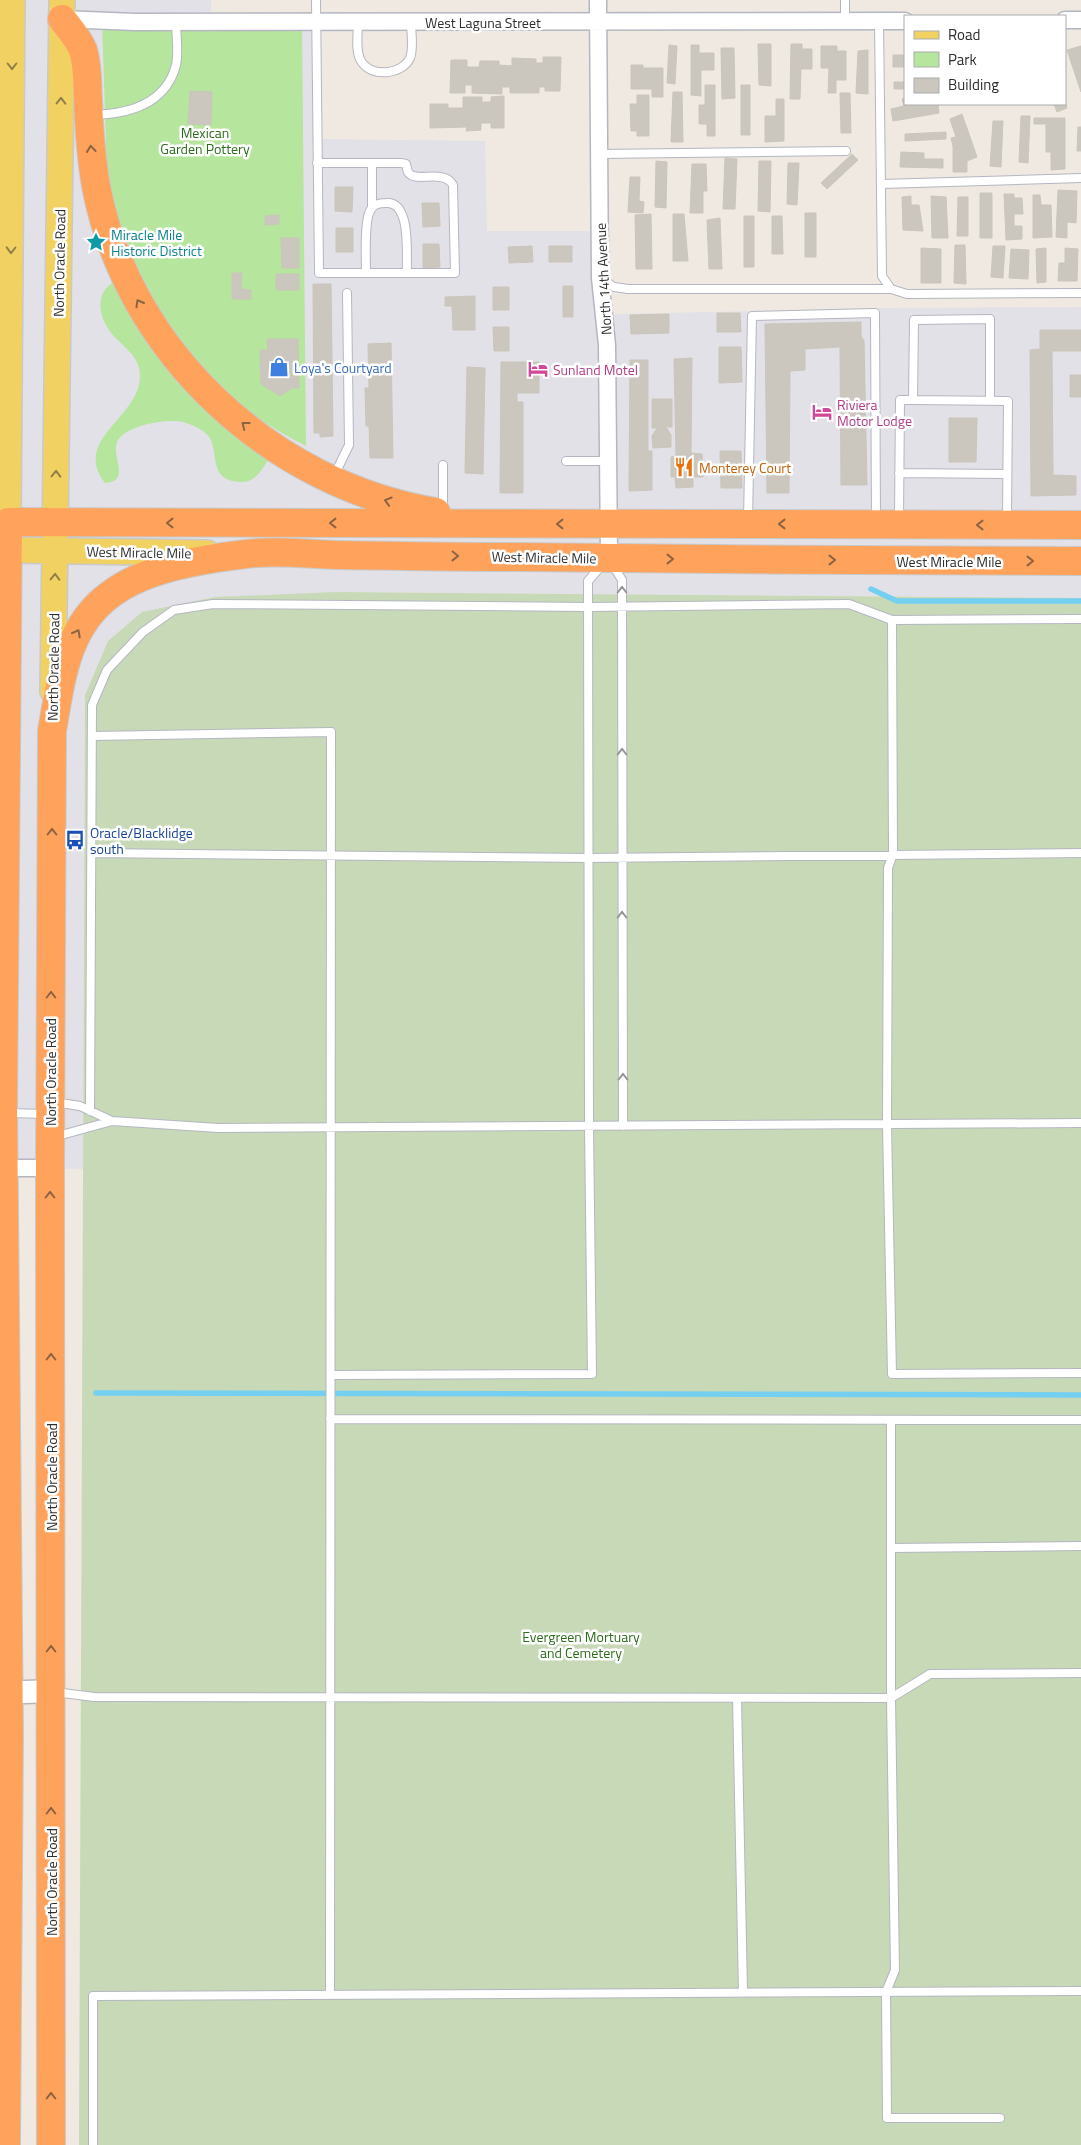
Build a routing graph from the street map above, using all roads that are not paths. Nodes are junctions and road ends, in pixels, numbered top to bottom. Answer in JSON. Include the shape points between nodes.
{"nodes":[{"id":1,"x":12,"y":0,"type":"edge"},
{"id":2,"x":316,"y":0,"type":"edge"},
{"id":3,"x":598,"y":0,"type":"edge"},
{"id":4,"x":845,"y":0,"type":"edge"},
{"id":5,"x":62,"y":10,"type":"edge"},
{"id":6,"x":904,"y":20,"type":"edge"},
{"id":7,"x":1066,"y":20,"type":"edge"},
{"id":8,"x":1081,"y":20,"type":"edge"},
{"id":9,"x":845,"y":21,"type":"junction"},
{"id":10,"x":879,"y":21,"type":"junction"},
{"id":11,"x":176,"y":22,"type":"junction"},
{"id":12,"x":317,"y":22,"type":"junction"},
{"id":13,"x":358,"y":22,"type":"junction"},
{"id":14,"x":411,"y":22,"type":"junction"},
{"id":15,"x":598,"y":22,"type":"junction"},
{"id":16,"x":6,"y":28,"type":"edge"},
{"id":17,"x":89,"y":115,"type":"junction"},
{"id":18,"x":6,"y":118,"type":"edge"},
{"id":19,"x":846,"y":151,"type":"dead end"},
{"id":20,"x":599,"y":154,"type":"junction"},
{"id":21,"x":317,"y":163,"type":"junction"},
{"id":22,"x":372,"y":163,"type":"junction"},
{"id":23,"x":1081,"y":178,"type":"edge"},
{"id":24,"x":881,"y":184,"type":"junction"},
{"id":25,"x":6,"y":186,"type":"edge"},
{"id":26,"x":372,"y":208,"type":"junction"},
{"id":27,"x":366,"y":274,"type":"junction"},
{"id":28,"x":407,"y":274,"type":"junction"},
{"id":29,"x":600,"y":278,"type":"junction"},
{"id":30,"x":892,"y":288,"type":"junction"},
{"id":31,"x":5,"y":289,"type":"edge"},
{"id":32,"x":347,"y":293,"type":"dead end"},
{"id":33,"x":1081,"y":293,"type":"edge"},
{"id":34,"x":913,"y":400,"type":"junction"},
{"id":35,"x":990,"y":401,"type":"junction"},
{"id":36,"x":608,"y":460,"type":"junction"},
{"id":37,"x":566,"y":461,"type":"dead end"},
{"id":38,"x":443,"y":465,"type":"dead end"},
{"id":39,"x":899,"y":473,"type":"junction"},
{"id":40,"x":1007,"y":474,"type":"junction"},
{"id":41,"x":332,"y":480,"type":"junction"},
{"id":42,"x":442,"y":513,"type":"junction"},
{"id":43,"x":8,"y":522,"type":"junction"},
{"id":44,"x":55,"y":523,"type":"junction"},
{"id":45,"x":504,"y":524,"type":"junction"},
{"id":46,"x":608,"y":524,"type":"junction"},
{"id":47,"x":748,"y":524,"type":"junction"},
{"id":48,"x":887,"y":524,"type":"junction"},
{"id":49,"x":1007,"y":525,"type":"junction"},
{"id":50,"x":1081,"y":525,"type":"edge"},
{"id":51,"x":55,"y":551,"type":"junction"},
{"id":52,"x":248,"y":553,"type":"junction"},
{"id":53,"x":609,"y":558,"type":"junction"},
{"id":54,"x":5,"y":560,"type":"edge"},
{"id":55,"x":1081,"y":561,"type":"edge"},
{"id":56,"x":622,"y":606,"type":"junction"},
{"id":57,"x":589,"y":607,"type":"junction"},
{"id":58,"x":1081,"y":619,"type":"edge"},
{"id":59,"x":892,"y":620,"type":"junction"},
{"id":60,"x":4,"y":652,"type":"edge"},
{"id":61,"x":52,"y":731,"type":"junction"},
{"id":62,"x":93,"y":736,"type":"junction"},
{"id":63,"x":3,"y":737,"type":"edge"},
{"id":64,"x":3,"y":814,"type":"edge"},
{"id":65,"x":92,"y":853,"type":"junction"},
{"id":66,"x":1081,"y":853,"type":"edge"},
{"id":67,"x":893,"y":854,"type":"junction"},
{"id":68,"x":332,"y":855,"type":"junction"},
{"id":69,"x":622,"y":857,"type":"junction"},
{"id":70,"x":589,"y":858,"type":"junction"},
{"id":71,"x":3,"y":878,"type":"edge"},
{"id":72,"x":2,"y":1066,"type":"edge"},
{"id":73,"x":90,"y":1111,"type":"junction"},
{"id":74,"x":4,"y":1113,"type":"junction"},
{"id":75,"x":50,"y":1118,"type":"junction"},
{"id":76,"x":112,"y":1121,"type":"junction"},
{"id":77,"x":1081,"y":1123,"type":"edge"},
{"id":78,"x":887,"y":1125,"type":"junction"},
{"id":79,"x":589,"y":1126,"type":"junction"},
{"id":80,"x":622,"y":1126,"type":"junction"},
{"id":81,"x":332,"y":1127,"type":"junction"},
{"id":82,"x":2,"y":1168,"type":"edge"},
{"id":83,"x":50,"y":1168,"type":"junction"},
{"id":84,"x":1081,"y":1373,"type":"edge"},
{"id":85,"x":331,"y":1375,"type":"junction"},
{"id":86,"x":330,"y":1418,"type":"junction"},
{"id":87,"x":891,"y":1420,"type":"junction"},
{"id":88,"x":1081,"y":1420,"type":"edge"},
{"id":89,"x":3,"y":1489,"type":"edge"},
{"id":90,"x":1081,"y":1546,"type":"edge"},
{"id":91,"x":891,"y":1548,"type":"junction"},
{"id":92,"x":1081,"y":1672,"type":"edge"},
{"id":93,"x":51,"y":1691,"type":"junction"},
{"id":94,"x":4,"y":1692,"type":"edge"},
{"id":95,"x":331,"y":1698,"type":"junction"},
{"id":96,"x":737,"y":1698,"type":"junction"},
{"id":97,"x":891,"y":1698,"type":"junction"},
{"id":98,"x":1081,"y":1991,"type":"edge"},
{"id":99,"x":743,"y":1992,"type":"junction"},
{"id":100,"x":886,"y":1992,"type":"junction"},
{"id":101,"x":330,"y":1994,"type":"junction"},
{"id":102,"x":3,"y":2077,"type":"edge"},
{"id":103,"x":1000,"y":2118,"type":"dead end"},
{"id":104,"x":4,"y":2140,"type":"edge"},
{"id":105,"x":51,"y":2145,"type":"edge"},
{"id":106,"x":93,"y":2145,"type":"edge"}],
"edges":[{"from":1,"to":16,"type":"main road"},
{"from":2,"to":12,"type":"lane"},
{"from":3,"to":15,"type":"street","name":"North 14th Avenue"},
{"from":4,"to":9,"type":"lane"},
{"from":5,"to":11,"type":"street","name":"West Laguna Street"},
{"from":5,"to":17,"type":"highway","via":[[83,52]]},
{"from":44,"to":5,"type":"main road","name":"North Oracle Road","one_way":true},
{"from":6,"to":10,"type":"street","name":"West Laguna Street"},
{"from":7,"to":8,"type":"street"},
{"from":9,"to":10,"type":"street","name":"West Laguna Street"},
{"from":9,"to":15,"type":"street","name":"West Laguna Street"},
{"from":10,"to":24,"type":"lane"},
{"from":11,"to":12,"type":"street","name":"West Laguna Street"},
{"from":11,"to":17,"type":"lane","via":[[176,64],[168,84],[156,99],[116,114]]},
{"from":12,"to":13,"type":"street","name":"West Laguna Street"},
{"from":12,"to":21,"type":"lane"},
{"from":13,"to":14,"type":"street","name":"West Laguna Street"},
{"from":13,"to":14,"type":"lane","via":[[361,61],[369,70],[378,73],[393,71],[405,65],[411,57]]},
{"from":14,"to":15,"type":"street","name":"West Laguna Street"},
{"from":15,"to":20,"type":"street","name":"North 14th Avenue"},
{"from":16,"to":18,"type":"main road","one_way":true},
{"from":41,"to":17,"type":"highway","one_way":true,"via":[[271,444],[227,411],[162,340],[127,283],[111,242],[96,187]]},
{"from":18,"to":25,"type":"main road"},
{"from":19,"to":20,"type":"lane"},
{"from":20,"to":29,"type":"street","name":"North 14th Avenue"},
{"from":21,"to":22,"type":"lane"},
{"from":21,"to":27,"type":"lane","via":[[319,274]]},
{"from":22,"to":26,"type":"lane"},
{"from":22,"to":28,"type":"lane","via":[[406,164],[412,176],[441,177],[453,185],[454,273]]},
{"from":23,"to":24,"type":"lane"},
{"from":24,"to":30,"type":"lane","via":[[882,276]]},
{"from":25,"to":31,"type":"main road","one_way":true},
{"from":26,"to":27,"type":"lane","via":[[368,220]]},
{"from":26,"to":28,"type":"lane","via":[[378,203],[390,202],[399,207],[405,217]]},
{"from":27,"to":28,"type":"lane"},
{"from":29,"to":30,"type":"lane","via":[[614,287],[628,289]]},
{"from":29,"to":36,"type":"street","name":"North 14th Avenue","via":[[607,345]]},
{"from":30,"to":33,"type":"lane","via":[[907,294]]},
{"from":31,"to":43,"type":"main road"},
{"from":32,"to":41,"type":"lane","via":[[349,445]]},
{"from":34,"to":35,"type":"lane"},
{"from":34,"to":35,"type":"lane","via":[[914,320],[990,319]]},
{"from":34,"to":39,"type":"lane","via":[[900,400]]},
{"from":35,"to":40,"type":"lane","via":[[1008,401]]},
{"from":36,"to":37,"type":"lane"},
{"from":36,"to":46,"type":"street","name":"North 14th Avenue"},
{"from":38,"to":42,"type":"lane"},
{"from":39,"to":40,"type":"lane"},
{"from":39,"to":48,"type":"lane"},
{"from":40,"to":49,"type":"lane"},
{"from":42,"to":41,"type":"highway","one_way":true,"via":[[387,501]]},
{"from":42,"to":45,"type":"highway"},
{"from":43,"to":44,"type":"highway","name":"West Miracle Mile"},
{"from":43,"to":54,"type":"highway"},
{"from":45,"to":44,"type":"highway","name":"West Miracle Mile","one_way":true},
{"from":44,"to":51,"type":"main road","name":"North Oracle Road"},
{"from":46,"to":45,"type":"highway","name":"West Miracle Mile","one_way":true},
{"from":46,"to":47,"type":"highway","name":"West Miracle Mile"},
{"from":46,"to":53,"type":"street","name":"North 14th Avenue"},
{"from":48,"to":47,"type":"highway","name":"West Miracle Mile","one_way":true},
{"from":47,"to":48,"type":"lane","via":[[752,316],[875,313]]},
{"from":49,"to":48,"type":"highway","name":"West Miracle Mile","one_way":true},
{"from":49,"to":50,"type":"highway","name":"West Miracle Mile"},
{"from":51,"to":52,"type":"main road","name":"West Miracle Mile"},
{"from":51,"to":54,"type":"main road","name":"West Miracle Mile"},
{"from":61,"to":51,"type":"main road","name":"North Oracle Road","one_way":true},
{"from":52,"to":53,"type":"highway","name":"West Miracle Mile","one_way":true},
{"from":61,"to":52,"type":"highway","one_way":true,"via":[[70,648],[80,626],[111,593],[151,573]]},
{"from":53,"to":55,"type":"highway","name":"West Miracle Mile","one_way":true},
{"from":56,"to":53,"type":"lane","one_way":true,"via":[[622,580]]},
{"from":53,"to":57,"type":"lane","via":[[588,581]]},
{"from":54,"to":60,"type":"highway","via":[[8,602]]},
{"from":56,"to":57,"type":"lane"},
{"from":56,"to":59,"type":"lane","via":[[849,604]]},
{"from":69,"to":56,"type":"lane","one_way":true},
{"from":57,"to":62,"type":"lane","via":[[212,604],[174,610],[143,632],[106,670],[92,705]]},
{"from":57,"to":70,"type":"lane"},
{"from":58,"to":59,"type":"lane"},
{"from":59,"to":67,"type":"lane"},
{"from":60,"to":63,"type":"highway"},
{"from":75,"to":61,"type":"highway","name":"North Oracle Road","one_way":true},
{"from":62,"to":65,"type":"lane"},
{"from":62,"to":68,"type":"lane","via":[[331,732]]},
{"from":63,"to":64,"type":"highway"},
{"from":64,"to":71,"type":"highway"},
{"from":65,"to":68,"type":"lane"},
{"from":65,"to":73,"type":"lane"},
{"from":66,"to":67,"type":"lane"},
{"from":67,"to":69,"type":"lane"},
{"from":67,"to":78,"type":"lane","via":[[888,868]]},
{"from":68,"to":70,"type":"lane"},
{"from":68,"to":81,"type":"lane"},
{"from":69,"to":70,"type":"lane"},
{"from":80,"to":69,"type":"lane","one_way":true},
{"from":70,"to":79,"type":"lane"},
{"from":71,"to":72,"type":"highway"},
{"from":72,"to":74,"type":"highway"},
{"from":73,"to":75,"type":"lane","via":[[80,1106]]},
{"from":73,"to":76,"type":"lane"},
{"from":74,"to":75,"type":"lane"},
{"from":74,"to":82,"type":"highway"},
{"from":75,"to":76,"type":"lane"},
{"from":75,"to":83,"type":"highway","name":"North Oracle Road"},
{"from":76,"to":81,"type":"lane","via":[[218,1128]]},
{"from":77,"to":78,"type":"lane"},
{"from":78,"to":80,"type":"lane"},
{"from":78,"to":84,"type":"lane","via":[[892,1374]]},
{"from":79,"to":80,"type":"lane"},
{"from":79,"to":81,"type":"lane"},
{"from":79,"to":85,"type":"lane","via":[[592,1374]]},
{"from":81,"to":85,"type":"lane"},
{"from":82,"to":83,"type":"street"},
{"from":82,"to":89,"type":"highway"},
{"from":93,"to":83,"type":"highway","name":"North Oracle Road","one_way":true},
{"from":85,"to":86,"type":"lane"},
{"from":86,"to":87,"type":"lane"},
{"from":86,"to":95,"type":"lane"},
{"from":87,"to":88,"type":"lane"},
{"from":87,"to":91,"type":"lane"},
{"from":89,"to":94,"type":"highway"},
{"from":90,"to":91,"type":"lane"},
{"from":91,"to":97,"type":"lane"},
{"from":92,"to":97,"type":"lane","via":[[930,1674]]},
{"from":93,"to":94,"type":"main road"},
{"from":93,"to":95,"type":"lane","via":[[94,1697]]},
{"from":105,"to":93,"type":"highway","name":"North Oracle Road","one_way":true},
{"from":94,"to":102,"type":"highway"},
{"from":95,"to":96,"type":"lane"},
{"from":95,"to":101,"type":"lane"},
{"from":96,"to":97,"type":"lane"},
{"from":96,"to":99,"type":"lane"},
{"from":97,"to":100,"type":"lane","via":[[895,1970]]},
{"from":98,"to":100,"type":"lane"},
{"from":99,"to":100,"type":"lane"},
{"from":99,"to":101,"type":"lane"},
{"from":100,"to":103,"type":"lane","via":[[887,2118]]},
{"from":101,"to":106,"type":"lane","via":[[93,1996]]},
{"from":102,"to":104,"type":"highway"}]}
